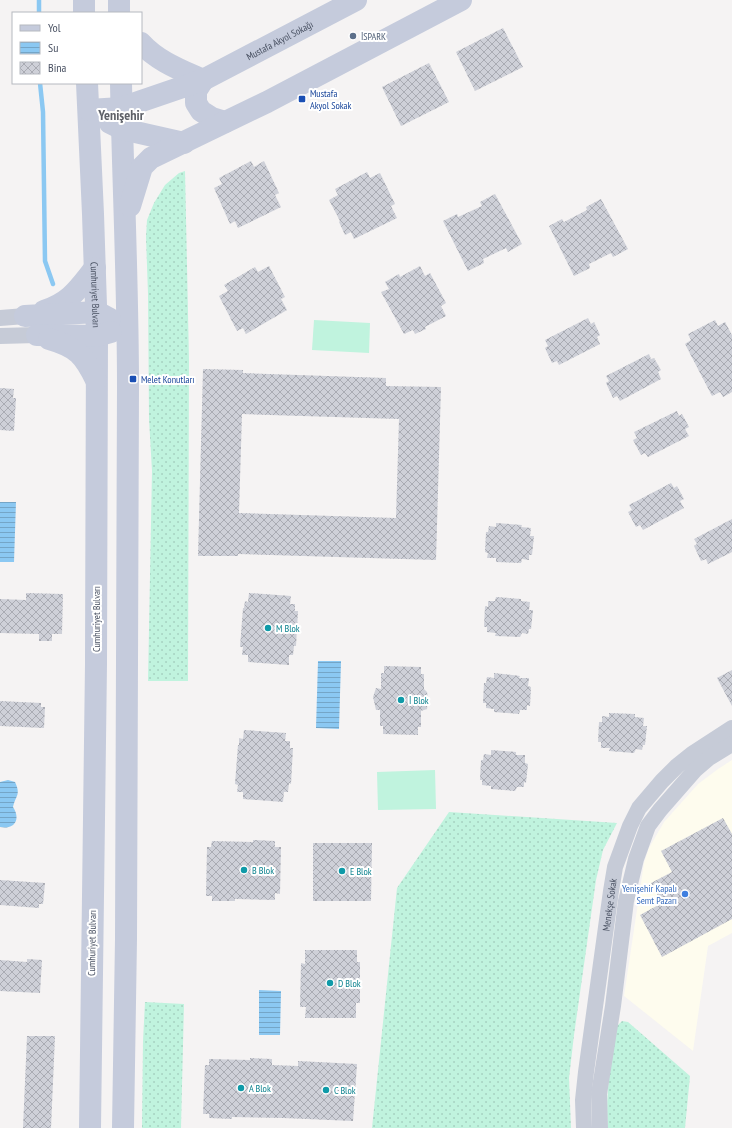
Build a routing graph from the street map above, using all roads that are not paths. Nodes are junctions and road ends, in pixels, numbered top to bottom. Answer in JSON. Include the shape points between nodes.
{"nodes":[{"id":1,"x":84,"y":0,"type":"edge"},
{"id":2,"x":356,"y":0,"type":"edge"},
{"id":3,"x":461,"y":0,"type":"edge"},
{"id":4,"x":84,"y":12,"type":"edge"},
{"id":5,"x":142,"y":44,"type":"edge"},
{"id":6,"x":203,"y":80,"type":"junction"},
{"id":7,"x":87,"y":84,"type":"edge"},
{"id":8,"x":121,"y":84,"type":"edge"},
{"id":9,"x":88,"y":110,"type":"junction"},
{"id":10,"x":121,"y":119,"type":"junction"},
{"id":11,"x":225,"y":122,"type":"junction"},
{"id":12,"x":184,"y":143,"type":"junction"},
{"id":13,"x":124,"y":231,"type":"junction"},
{"id":14,"x":95,"y":268,"type":"junction"},
{"id":15,"x":96,"y":312,"type":"junction"},
{"id":16,"x":25,"y":316,"type":"junction"},
{"id":17,"x":0,"y":318,"type":"edge"},
{"id":18,"x":128,"y":327,"type":"junction"},
{"id":19,"x":37,"y":335,"type":"junction"},
{"id":20,"x":0,"y":336,"type":"edge"},
{"id":21,"x":97,"y":336,"type":"junction"},
{"id":22,"x":97,"y":380,"type":"junction"},
{"id":23,"x":732,"y":728,"type":"edge"},
{"id":24,"x":732,"y":744,"type":"edge"},
{"id":25,"x":596,"y":999,"type":"junction"},
{"id":26,"x":613,"y":1000,"type":"junction"},
{"id":27,"x":90,"y":1128,"type":"edge"},
{"id":28,"x":123,"y":1128,"type":"edge"},
{"id":29,"x":584,"y":1128,"type":"edge"},
{"id":30,"x":600,"y":1128,"type":"edge"}],
"edges":[{"from":1,"to":4,"type":"street"},
{"from":2,"to":6,"type":"street","name":"Mustafa Akyol Sokağı"},
{"from":3,"to":11,"type":"street"},
{"from":5,"to":6,"type":"street","via":[[172,67]]},
{"from":6,"to":10,"type":"street","name":"Mustafa Akyol Sokağı"},
{"from":6,"to":11,"type":"street","via":[[196,91],[196,103],[201,111]]},
{"from":7,"to":9,"type":"street","name":"Cumhuriyet Bulvarı"},
{"from":8,"to":10,"type":"street"},
{"from":9,"to":10,"type":"street"},
{"from":9,"to":14,"type":"street","name":"Cumhuriyet Bulvarı"},
{"from":10,"to":12,"type":"street"},
{"from":10,"to":13,"type":"street"},
{"from":11,"to":12,"type":"street"},
{"from":12,"to":13,"type":"street","via":[[151,158],[142,168]]},
{"from":13,"to":18,"type":"street"},
{"from":14,"to":15,"type":"street","name":"Cumhuriyet Bulvarı"},
{"from":14,"to":16,"type":"street","via":[[69,299],[58,306]]},
{"from":15,"to":16,"type":"street"},
{"from":15,"to":18,"type":"street"},
{"from":15,"to":21,"type":"street","name":"Cumhuriyet Bulvarı"},
{"from":16,"to":17,"type":"street"},
{"from":18,"to":21,"type":"street"},
{"from":18,"to":28,"type":"street"},
{"from":19,"to":20,"type":"street"},
{"from":19,"to":21,"type":"street"},
{"from":19,"to":22,"type":"street","via":[[80,352]]},
{"from":21,"to":22,"type":"street","name":"Cumhuriyet Bulvarı"},
{"from":22,"to":27,"type":"street","name":"Cumhuriyet Bulvarı"},
{"from":23,"to":25,"type":"street","name":"Menekşe Sokak","via":[[677,766],[639,808],[615,867]]},
{"from":24,"to":26,"type":"street","name":"Menekşe Sokak","via":[[695,770],[648,826],[636,859],[626,900]]},
{"from":25,"to":26,"type":"street"},
{"from":25,"to":29,"type":"street","name":"Menekşe Sokak","via":[[586,1072]]},
{"from":26,"to":30,"type":"street","name":"Menekşe Sokak","via":[[599,1094]]}]}
